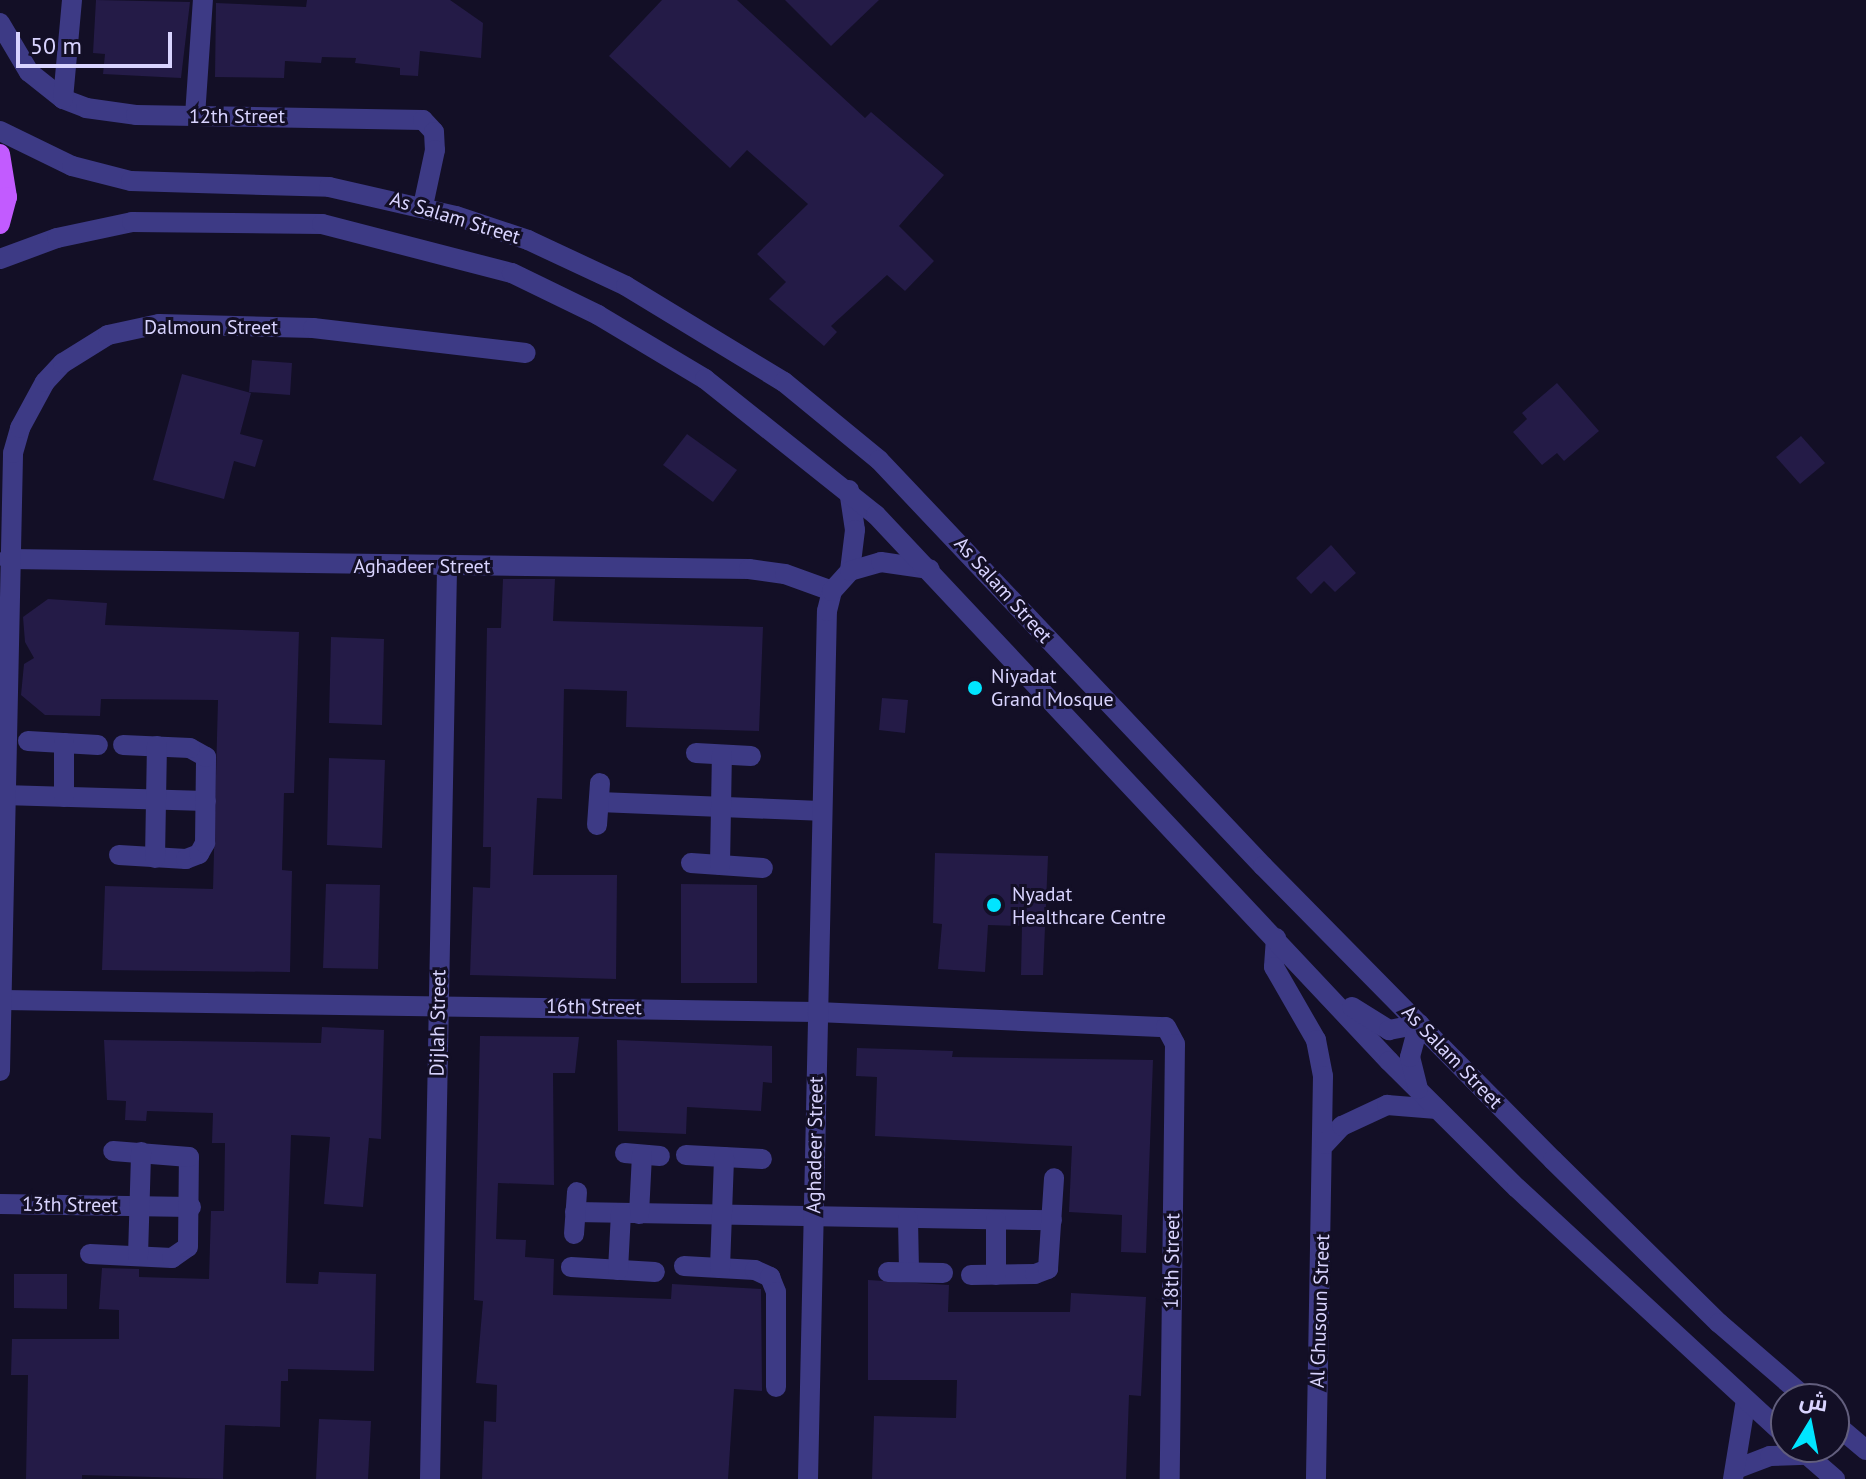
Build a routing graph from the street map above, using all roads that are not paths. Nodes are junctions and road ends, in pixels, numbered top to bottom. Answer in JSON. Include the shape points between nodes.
{"nodes":[{"id":1,"x":72,"y":0,"type":"edge"},
{"id":2,"x":203,"y":0,"type":"edge"},
{"id":3,"x":0,"y":23,"type":"edge"},
{"id":4,"x":63,"y":99,"type":"junction"},
{"id":5,"x":195,"y":116,"type":"junction"},
{"id":6,"x":0,"y":131,"type":"edge"},
{"id":7,"x":0,"y":154,"type":"edge"},
{"id":8,"x":423,"y":206,"type":"junction"},
{"id":9,"x":0,"y":224,"type":"edge"},
{"id":10,"x":0,"y":259,"type":"edge"},
{"id":11,"x":526,"y":353,"type":"dead end"},
{"id":12,"x":849,"y":490,"type":"junction"},
{"id":13,"x":8,"y":559,"type":"junction"},
{"id":14,"x":447,"y":567,"type":"junction"},
{"id":15,"x":929,"y":569,"type":"junction"},
{"id":16,"x":850,"y":571,"type":"junction"},
{"id":17,"x":832,"y":591,"type":"junction"},
{"id":18,"x":28,"y":741,"type":"dead end"},
{"id":19,"x":64,"y":743,"type":"junction"},
{"id":20,"x":98,"y":745,"type":"dead end"},
{"id":21,"x":123,"y":745,"type":"dead end"},
{"id":22,"x":157,"y":746,"type":"junction"},
{"id":23,"x":696,"y":753,"type":"dead end"},
{"id":24,"x":722,"y":755,"type":"junction"},
{"id":25,"x":751,"y":756,"type":"dead end"},
{"id":26,"x":3,"y":795,"type":"junction"},
{"id":27,"x":64,"y":797,"type":"junction"},
{"id":28,"x":156,"y":800,"type":"junction"},
{"id":29,"x":206,"y":801,"type":"junction"},
{"id":30,"x":721,"y":807,"type":"junction"},
{"id":31,"x":820,"y":811,"type":"junction"},
{"id":32,"x":597,"y":825,"type":"dead end"},
{"id":33,"x":119,"y":855,"type":"dead end"},
{"id":34,"x":155,"y":858,"type":"junction"},
{"id":35,"x":691,"y":863,"type":"dead end"},
{"id":36,"x":720,"y":865,"type":"junction"},
{"id":37,"x":763,"y":868,"type":"dead end"},
{"id":38,"x":1276,"y":938,"type":"junction"},
{"id":39,"x":1331,"y":997,"type":"junction"},
{"id":40,"x":3,"y":1000,"type":"junction"},
{"id":41,"x":439,"y":1004,"type":"junction"},
{"id":42,"x":817,"y":1012,"type":"junction"},
{"id":43,"x":1419,"y":1024,"type":"junction"},
{"id":44,"x":1175,"y":1044,"type":"joint"},
{"id":45,"x":0,"y":1071,"type":"edge"},
{"id":46,"x":1418,"y":1090,"type":"junction"},
{"id":47,"x":1437,"y":1109,"type":"junction"},
{"id":48,"x":1325,"y":1144,"type":"junction"},
{"id":49,"x":113,"y":1151,"type":"dead end"},
{"id":50,"x":141,"y":1152,"type":"junction"},
{"id":51,"x":642,"y":1155,"type":"dead end"},
{"id":52,"x":686,"y":1155,"type":"dead end"},
{"id":53,"x":724,"y":1157,"type":"junction"},
{"id":54,"x":762,"y":1159,"type":"dead end"},
{"id":55,"x":1054,"y":1178,"type":"dead end"},
{"id":56,"x":0,"y":1204,"type":"edge"},
{"id":57,"x":140,"y":1206,"type":"junction"},
{"id":58,"x":191,"y":1207,"type":"junction"},
{"id":59,"x":630,"y":1214,"type":"junction"},
{"id":60,"x":723,"y":1216,"type":"junction"},
{"id":61,"x":814,"y":1218,"type":"junction"},
{"id":62,"x":908,"y":1219,"type":"junction"},
{"id":63,"x":996,"y":1220,"type":"junction"},
{"id":64,"x":1052,"y":1220,"type":"junction"},
{"id":65,"x":574,"y":1234,"type":"dead end"},
{"id":66,"x":90,"y":1254,"type":"dead end"},
{"id":67,"x":138,"y":1256,"type":"junction"},
{"id":68,"x":684,"y":1266,"type":"dead end"},
{"id":69,"x":571,"y":1267,"type":"dead end"},
{"id":70,"x":720,"y":1268,"type":"junction"},
{"id":71,"x":618,"y":1270,"type":"junction"},
{"id":72,"x":655,"y":1272,"type":"dead end"},
{"id":73,"x":943,"y":1273,"type":"dead end"},
{"id":74,"x":971,"y":1275,"type":"dead end"},
{"id":75,"x":996,"y":1275,"type":"junction"},
{"id":76,"x":1788,"y":1383,"type":"edge"},
{"id":77,"x":776,"y":1387,"type":"dead end"},
{"id":78,"x":1746,"y":1400,"type":"junction"},
{"id":79,"x":1770,"y":1422,"type":"edge"},
{"id":80,"x":1850,"y":1436,"type":"edge"},
{"id":81,"x":1866,"y":1450,"type":"edge"},
{"id":82,"x":1770,"y":1456,"type":"edge"},
{"id":83,"x":1816,"y":1463,"type":"edge"},
{"id":84,"x":1735,"y":1474,"type":"edge"},
{"id":85,"x":430,"y":1479,"type":"edge"},
{"id":86,"x":808,"y":1479,"type":"edge"},
{"id":87,"x":1170,"y":1479,"type":"edge"},
{"id":88,"x":1316,"y":1479,"type":"edge"},
{"id":89,"x":1835,"y":1479,"type":"edge"}],
"edges":[{"from":1,"to":4,"type":"street"},
{"from":2,"to":5,"type":"street"},
{"from":3,"to":4,"type":"street","name":"12th Street","via":[[29,72]]},
{"from":4,"to":5,"type":"street","name":"12th Street","via":[[111,113]]},
{"from":5,"to":8,"type":"street","name":"12th Street","via":[[423,120],[434,132],[435,150]]},
{"from":6,"to":8,"type":"street","name":"As Salam Street","via":[[72,166],[131,181],[329,187]]},
{"from":7,"to":9,"type":"main road","via":[[7,197]]},
{"from":8,"to":43,"type":"street","name":"As Salam Street","via":[[528,240],[626,286],[724,343],[831,418],[934,514],[1230,832]]},
{"from":10,"to":12,"type":"street","name":"As Salam Street","via":[[94,228],[199,221],[322,224],[445,252],[512,273],[598,315],[705,379]]},
{"from":11,"to":13,"type":"street","name":"Dalmoun Street","via":[[313,328],[159,324],[108,335],[63,363],[25,416],[13,453]]},
{"from":12,"to":15,"type":"street","name":"As Salam Street"},
{"from":12,"to":16,"type":"street","via":[[855,530]]},
{"from":13,"to":14,"type":"street","name":"Aghadeer Street"},
{"from":13,"to":26,"type":"street","name":"Dalmoun Street"},
{"from":14,"to":17,"type":"street","name":"Aghadeer Street","via":[[749,569],[785,574]]},
{"from":14,"to":41,"type":"street","name":"Dijlah Street"},
{"from":15,"to":16,"type":"street","via":[[881,562]]},
{"from":15,"to":38,"type":"street","name":"As Salam Street"},
{"from":16,"to":17,"type":"street"},
{"from":17,"to":31,"type":"street","name":"Aghadeer Street","via":[[826,623]]},
{"from":18,"to":19,"type":"street"},
{"from":19,"to":20,"type":"street"},
{"from":19,"to":27,"type":"street"},
{"from":21,"to":22,"type":"street"},
{"from":22,"to":28,"type":"street"},
{"from":22,"to":29,"type":"street","via":[[202,752],[207,764]]},
{"from":23,"to":24,"type":"street"},
{"from":24,"to":25,"type":"street"},
{"from":24,"to":30,"type":"street"},
{"from":26,"to":27,"type":"street"},
{"from":26,"to":40,"type":"street","name":"Dalmoun Street"},
{"from":27,"to":28,"type":"street"},
{"from":28,"to":29,"type":"street"},
{"from":28,"to":34,"type":"street"},
{"from":29,"to":34,"type":"street","via":[[199,854]]},
{"from":30,"to":31,"type":"street"},
{"from":30,"to":32,"type":"street","via":[[599,793]]},
{"from":30,"to":36,"type":"street"},
{"from":31,"to":42,"type":"street","name":"Aghadeer Street"},
{"from":33,"to":34,"type":"street"},
{"from":35,"to":36,"type":"street"},
{"from":36,"to":37,"type":"street"},
{"from":38,"to":39,"type":"street","name":"As Salam Street"},
{"from":38,"to":48,"type":"street","name":"Al Ghusoun Street","via":[[1274,967],[1316,1040]]},
{"from":39,"to":43,"type":"street","via":[[1381,1028],[1394,1031]]},
{"from":39,"to":46,"type":"street","name":"As Salam Street"},
{"from":40,"to":41,"type":"street","name":"16th Street"},
{"from":40,"to":45,"type":"street","name":"Dalmoun Street"},
{"from":41,"to":42,"type":"street","name":"16th Street"},
{"from":41,"to":85,"type":"street","name":"Dijlah Street"},
{"from":42,"to":44,"type":"street","name":"16th Street","via":[[1156,1026],[1170,1030]]},
{"from":42,"to":61,"type":"street","name":"Aghadeer Street"},
{"from":43,"to":46,"type":"street","via":[[1410,1057]]},
{"from":43,"to":76,"type":"street","name":"As Salam Street","via":[[1719,1323]]},
{"from":44,"to":87,"type":"street","name":"18th Street"},
{"from":46,"to":47,"type":"street","name":"As Salam Street"},
{"from":47,"to":48,"type":"street","via":[[1387,1105],[1353,1119]]},
{"from":47,"to":78,"type":"street","name":"As Salam Street"},
{"from":48,"to":88,"type":"street","name":"Al Ghusoun Street"},
{"from":49,"to":50,"type":"street"},
{"from":50,"to":57,"type":"street","name":"13th Street"},
{"from":50,"to":58,"type":"street","via":[[189,1157]]},
{"from":51,"to":59,"type":"street"},
{"from":52,"to":53,"type":"street"},
{"from":53,"to":54,"type":"street"},
{"from":53,"to":60,"type":"street"},
{"from":55,"to":64,"type":"street"},
{"from":56,"to":57,"type":"street","name":"13th Street"},
{"from":57,"to":58,"type":"street","name":"13th Street"},
{"from":57,"to":67,"type":"street","name":"13th Street"},
{"from":58,"to":67,"type":"street","via":[[185,1253]]},
{"from":59,"to":60,"type":"street"},
{"from":59,"to":65,"type":"street","via":[[576,1202]]},
{"from":59,"to":71,"type":"street"},
{"from":60,"to":61,"type":"street"},
{"from":60,"to":70,"type":"street"},
{"from":61,"to":62,"type":"street"},
{"from":61,"to":86,"type":"street","name":"Aghadeer Street"},
{"from":62,"to":63,"type":"street"},
{"from":62,"to":73,"type":"street","via":[[899,1272]]},
{"from":63,"to":64,"type":"street"},
{"from":63,"to":75,"type":"street"},
{"from":64,"to":75,"type":"street","via":[[1048,1269]]},
{"from":66,"to":67,"type":"street"},
{"from":68,"to":70,"type":"street"},
{"from":69,"to":71,"type":"street"},
{"from":70,"to":77,"type":"street","via":[[763,1272],[775,1284]]},
{"from":71,"to":72,"type":"street"},
{"from":74,"to":75,"type":"street"},
{"from":78,"to":79,"type":"street","name":"As Salam Street"},
{"from":78,"to":84,"type":"street"},
{"from":80,"to":81,"type":"street"},
{"from":82,"to":84,"type":"street"},
{"from":83,"to":89,"type":"street"}]}
